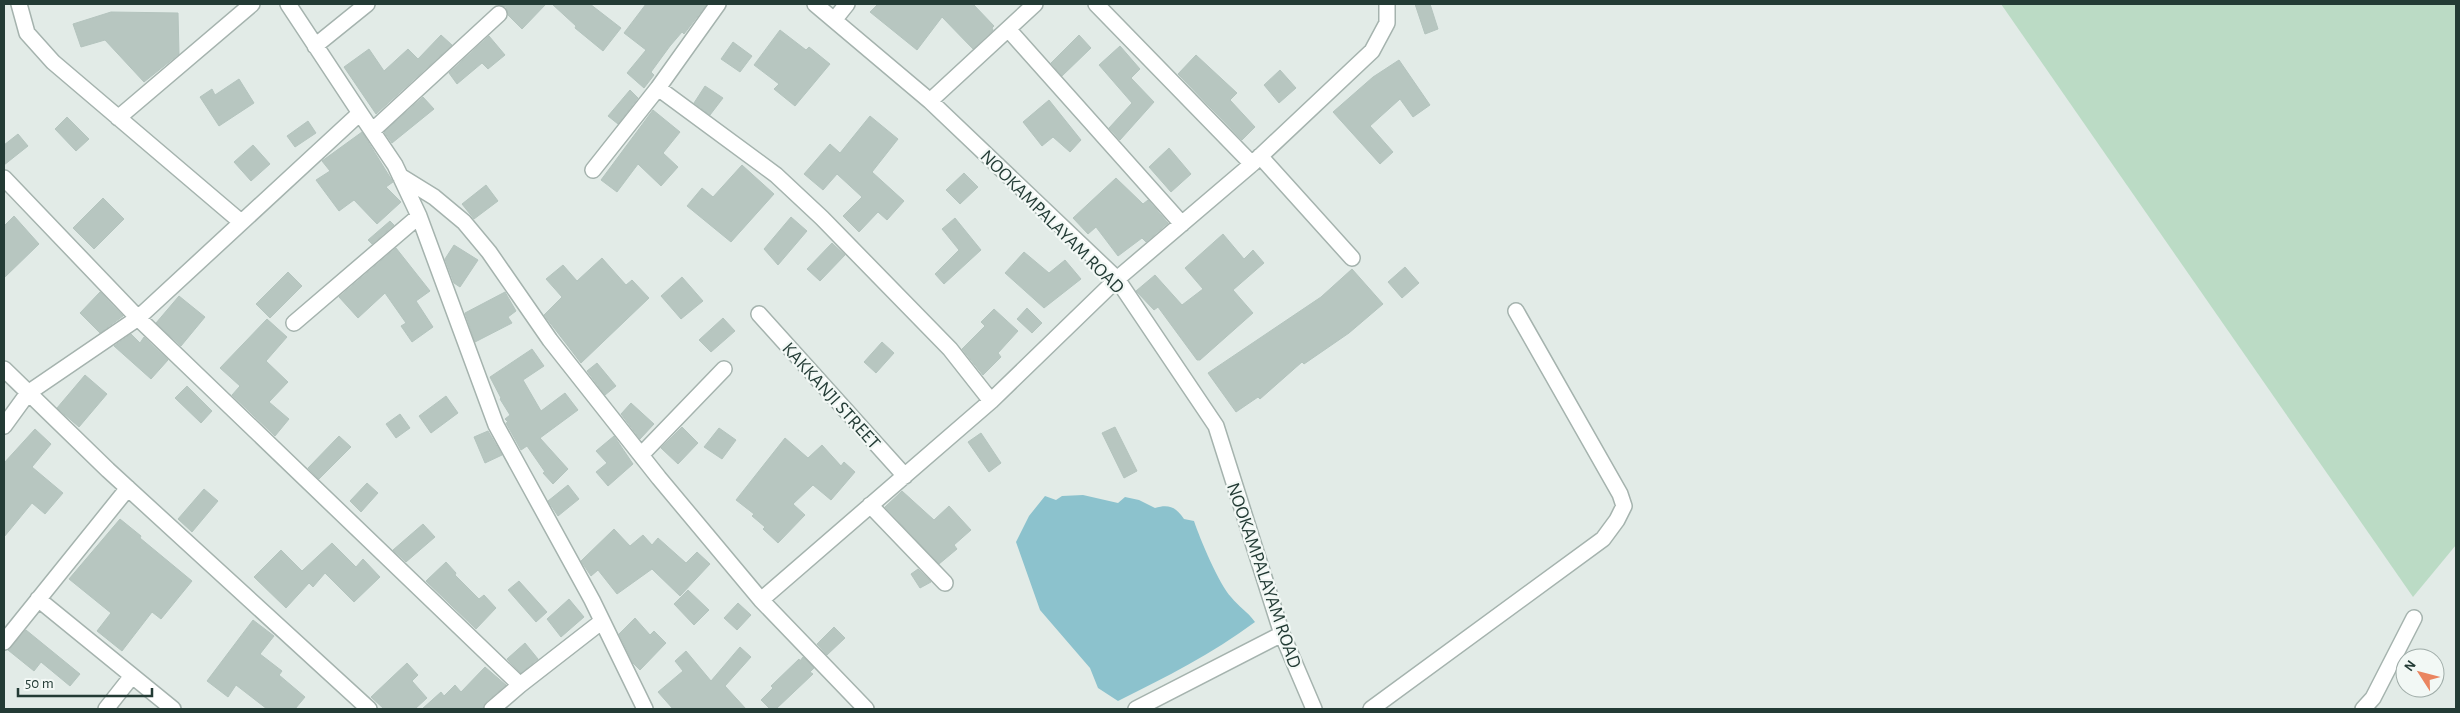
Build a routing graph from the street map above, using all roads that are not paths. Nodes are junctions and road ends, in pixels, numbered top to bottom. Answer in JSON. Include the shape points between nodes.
{"nodes":[{"id":1,"x":19,"y":4,"type":"edge"},
{"id":2,"x":252,"y":4,"type":"edge"},
{"id":3,"x":288,"y":4,"type":"edge"},
{"id":4,"x":368,"y":4,"type":"edge"},
{"id":5,"x":718,"y":4,"type":"edge"},
{"id":6,"x":815,"y":4,"type":"edge"},
{"id":7,"x":847,"y":4,"type":"edge"},
{"id":8,"x":1035,"y":4,"type":"edge"},
{"id":9,"x":1096,"y":4,"type":"edge"},
{"id":10,"x":1387,"y":4,"type":"edge"},
{"id":11,"x":500,"y":14,"type":"dead end"},
{"id":12,"x":835,"y":19,"type":"junction"},
{"id":13,"x":1008,"y":29,"type":"junction"},
{"id":14,"x":315,"y":46,"type":"junction"},
{"id":15,"x":658,"y":88,"type":"junction"},
{"id":16,"x":930,"y":101,"type":"junction"},
{"id":17,"x":360,"y":113,"type":"junction"},
{"id":18,"x":118,"y":118,"type":"junction"},
{"id":19,"x":372,"y":132,"type":"junction"},
{"id":20,"x":1256,"y":160,"type":"junction"},
{"id":21,"x":593,"y":170,"type":"dead end"},
{"id":22,"x":400,"y":176,"type":"junction"},
{"id":23,"x":4,"y":178,"type":"edge"},
{"id":24,"x":419,"y":216,"type":"junction"},
{"id":25,"x":241,"y":222,"type":"junction"},
{"id":26,"x":1182,"y":224,"type":"junction"},
{"id":27,"x":1352,"y":258,"type":"dead end"},
{"id":28,"x":1116,"y":279,"type":"junction"},
{"id":29,"x":1516,"y":311,"type":"dead end"},
{"id":30,"x":759,"y":314,"type":"dead end"},
{"id":31,"x":138,"y":318,"type":"junction"},
{"id":32,"x":294,"y":324,"type":"dead end"},
{"id":33,"x":4,"y":369,"type":"edge"},
{"id":34,"x":724,"y":369,"type":"dead end"},
{"id":35,"x":28,"y":393,"type":"junction"},
{"id":36,"x":991,"y":401,"type":"junction"},
{"id":37,"x":4,"y":426,"type":"edge"},
{"id":38,"x":641,"y":455,"type":"junction"},
{"id":39,"x":905,"y":476,"type":"junction"},
{"id":40,"x":128,"y":488,"type":"junction"},
{"id":41,"x":870,"y":506,"type":"junction"},
{"id":42,"x":946,"y":583,"type":"dead end"},
{"id":43,"x":38,"y":599,"type":"junction"},
{"id":44,"x":761,"y":600,"type":"junction"},
{"id":45,"x":2414,"y":618,"type":"dead end"},
{"id":46,"x":601,"y":622,"type":"junction"},
{"id":47,"x":1282,"y":634,"type":"junction"},
{"id":48,"x":4,"y":642,"type":"edge"},
{"id":49,"x":132,"y":676,"type":"junction"},
{"id":50,"x":520,"y":685,"type":"junction"},
{"id":51,"x":106,"y":709,"type":"edge"},
{"id":52,"x":173,"y":709,"type":"edge"},
{"id":53,"x":369,"y":709,"type":"edge"},
{"id":54,"x":492,"y":709,"type":"edge"},
{"id":55,"x":645,"y":709,"type":"edge"},
{"id":56,"x":866,"y":709,"type":"edge"},
{"id":57,"x":1136,"y":709,"type":"edge"},
{"id":58,"x":1314,"y":709,"type":"edge"},
{"id":59,"x":1371,"y":709,"type":"edge"},
{"id":60,"x":2363,"y":709,"type":"edge"}],
"edges":[{"from":1,"to":18,"type":"street","via":[[27,33],[40,48]]},
{"from":2,"to":18,"type":"street"},
{"from":3,"to":14,"type":"street"},
{"from":4,"to":14,"type":"street"},
{"from":5,"to":15,"type":"street"},
{"from":6,"to":12,"type":"street","name":"NOOKAMPALAYAM ROAD"},
{"from":7,"to":12,"type":"street"},
{"from":8,"to":13,"type":"street"},
{"from":9,"to":20,"type":"street"},
{"from":10,"to":20,"type":"street","via":[[1387,23],[1372,51]]},
{"from":11,"to":19,"type":"street"},
{"from":12,"to":16,"type":"street","name":"NOOKAMPALAYAM ROAD"},
{"from":13,"to":16,"type":"street"},
{"from":13,"to":26,"type":"street"},
{"from":14,"to":17,"type":"street"},
{"from":15,"to":21,"type":"street"},
{"from":15,"to":36,"type":"street","via":[[776,175],[822,218],[950,349]]},
{"from":16,"to":28,"type":"street","name":"NOOKAMPALAYAM ROAD"},
{"from":17,"to":19,"type":"street"},
{"from":17,"to":25,"type":"street"},
{"from":18,"to":25,"type":"street"},
{"from":19,"to":22,"type":"street"},
{"from":20,"to":26,"type":"street"},
{"from":20,"to":27,"type":"street"},
{"from":22,"to":24,"type":"street"},
{"from":22,"to":38,"type":"street","via":[[434,197],[464,222],[550,340]]},
{"from":23,"to":31,"type":"street"},
{"from":24,"to":32,"type":"street"},
{"from":24,"to":46,"type":"street","via":[[496,425]]},
{"from":25,"to":31,"type":"street"},
{"from":26,"to":28,"type":"street"},
{"from":28,"to":36,"type":"street"},
{"from":28,"to":47,"type":"street","name":"NOOKAMPALAYAM ROAD","via":[[1216,426]]},
{"from":29,"to":59,"type":"street","via":[[1624,506],[1603,539]]},
{"from":30,"to":39,"type":"street","name":"KAKKANJI STREET"},
{"from":31,"to":35,"type":"street"},
{"from":31,"to":50,"type":"street"},
{"from":33,"to":35,"type":"street"},
{"from":34,"to":38,"type":"street"},
{"from":35,"to":37,"type":"street"},
{"from":35,"to":40,"type":"street"},
{"from":36,"to":39,"type":"street"},
{"from":38,"to":44,"type":"street"},
{"from":39,"to":41,"type":"street"},
{"from":40,"to":43,"type":"street"},
{"from":40,"to":53,"type":"street"},
{"from":41,"to":42,"type":"street"},
{"from":41,"to":44,"type":"street"},
{"from":43,"to":48,"type":"street"},
{"from":43,"to":49,"type":"street"},
{"from":44,"to":56,"type":"street"},
{"from":45,"to":60,"type":"street","via":[[2374,698]]},
{"from":46,"to":50,"type":"street"},
{"from":46,"to":55,"type":"street"},
{"from":47,"to":57,"type":"street"},
{"from":47,"to":58,"type":"street","name":"NOOKAMPALAYAM ROAD"},
{"from":49,"to":51,"type":"street"},
{"from":49,"to":52,"type":"street"},
{"from":50,"to":54,"type":"street"}]}
